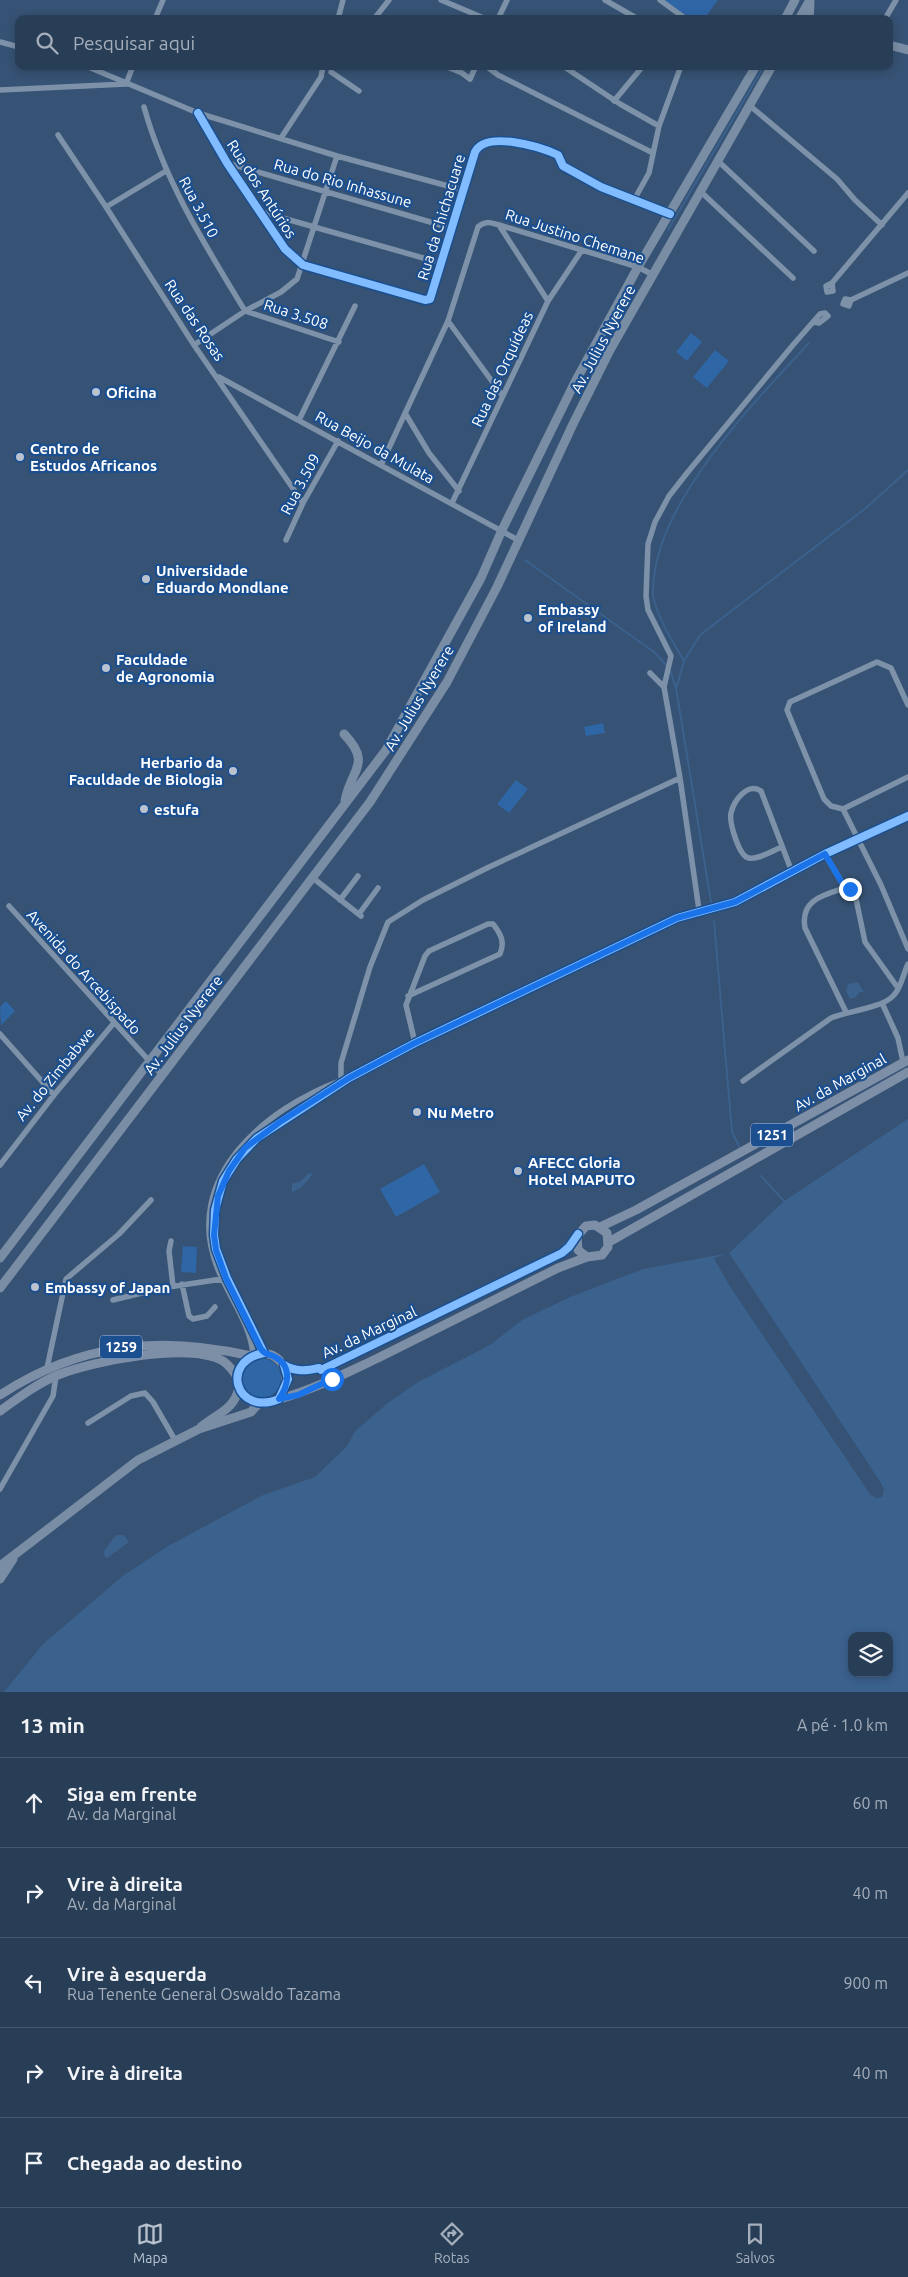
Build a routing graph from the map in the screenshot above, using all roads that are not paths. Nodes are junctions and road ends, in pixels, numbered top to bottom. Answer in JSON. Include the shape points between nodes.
{"nodes":[{"id":1,"x":163,"y":0,"type":"edge"},
{"id":2,"x":343,"y":0,"type":"edge"},
{"id":3,"x":389,"y":0,"type":"edge"},
{"id":4,"x":442,"y":0,"type":"edge"},
{"id":5,"x":507,"y":0,"type":"edge"},
{"id":6,"x":605,"y":0,"type":"edge"},
{"id":7,"x":660,"y":0,"type":"edge"},
{"id":8,"x":795,"y":0,"type":"edge"},
{"id":9,"x":810,"y":0,"type":"edge"},
{"id":10,"x":896,"y":0,"type":"edge"},
{"id":11,"x":157,"y":15,"type":"edge"},
{"id":12,"x":339,"y":15,"type":"edge"},
{"id":13,"x":377,"y":15,"type":"edge"},
{"id":14,"x":477,"y":15,"type":"edge"},
{"id":15,"x":500,"y":15,"type":"edge"},
{"id":16,"x":631,"y":15,"type":"edge"},
{"id":17,"x":681,"y":15,"type":"edge"},
{"id":18,"x":787,"y":15,"type":"edge"},
{"id":19,"x":801,"y":15,"type":"edge"},
{"id":20,"x":809,"y":15,"type":"edge"},
{"id":21,"x":887,"y":15,"type":"edge"},
{"id":22,"x":0,"y":42,"type":"edge"},
{"id":23,"x":15,"y":46,"type":"edge"},
{"id":24,"x":893,"y":46,"type":"edge"},
{"id":25,"x":908,"y":50,"type":"edge"},
{"id":26,"x":96,"y":70,"type":"edge"},
{"id":27,"x":131,"y":70,"type":"edge"},
{"id":28,"x":322,"y":70,"type":"edge"},
{"id":29,"x":332,"y":70,"type":"edge"},
{"id":30,"x":334,"y":70,"type":"edge"},
{"id":31,"x":455,"y":70,"type":"edge"},
{"id":32,"x":474,"y":70,"type":"edge"},
{"id":33,"x":491,"y":70,"type":"edge"},
{"id":34,"x":568,"y":70,"type":"edge"},
{"id":35,"x":640,"y":70,"type":"edge"},
{"id":36,"x":680,"y":70,"type":"edge"},
{"id":37,"x":754,"y":70,"type":"edge"},
{"id":38,"x":770,"y":70,"type":"edge"},
{"id":39,"x":321,"y":77,"type":"junction"},
{"id":40,"x":126,"y":84,"type":"junction"},
{"id":41,"x":0,"y":90,"type":"edge"},
{"id":42,"x":359,"y":91,"type":"dead end"},
{"id":43,"x":614,"y":101,"type":"junction"},
{"id":44,"x":749,"y":105,"type":"junction"},
{"id":45,"x":144,"y":107,"type":"dead end"},
{"id":46,"x":198,"y":113,"type":"junction"},
{"id":47,"x":659,"y":126,"type":"junction"},
{"id":48,"x":58,"y":135,"type":"dead end"},
{"id":49,"x":281,"y":138,"type":"junction"},
{"id":50,"x":653,"y":153,"type":"junction"},
{"id":51,"x":338,"y":156,"type":"junction"},
{"id":52,"x":718,"y":161,"type":"junction"},
{"id":53,"x":227,"y":163,"type":"junction"},
{"id":54,"x":166,"y":171,"type":"junction"},
{"id":55,"x":463,"y":190,"type":"junction"},
{"id":56,"x":700,"y":191,"type":"junction"},
{"id":57,"x":327,"y":192,"type":"junction"},
{"id":58,"x":908,"y":193,"type":"edge"},
{"id":59,"x":634,"y":200,"type":"junction"},
{"id":60,"x":106,"y":207,"type":"junction"},
{"id":61,"x":258,"y":211,"type":"junction"},
{"id":62,"x":670,"y":214,"type":"junction"},
{"id":63,"x":499,"y":225,"type":"junction"},
{"id":64,"x":882,"y":226,"type":"junction"},
{"id":65,"x":316,"y":227,"type":"junction"},
{"id":66,"x":451,"y":228,"type":"junction"},
{"id":67,"x":582,"y":250,"type":"junction"},
{"id":68,"x":814,"y":252,"type":"dead end"},
{"id":69,"x":441,"y":263,"type":"junction"},
{"id":70,"x":303,"y":264,"type":"junction"},
{"id":71,"x":638,"y":268,"type":"junction"},
{"id":72,"x":908,"y":274,"type":"edge"},
{"id":73,"x":653,"y":275,"type":"junction"},
{"id":74,"x":794,"y":278,"type":"dead end"},
{"id":75,"x":832,"y":283,"type":"dead end"},
{"id":76,"x":430,"y":299,"type":"joint"},
{"id":77,"x":851,"y":300,"type":"dead end"},
{"id":78,"x":548,"y":301,"type":"junction"},
{"id":79,"x":354,"y":306,"type":"dead end"},
{"id":80,"x":246,"y":311,"type":"junction"},
{"id":81,"x":448,"y":320,"type":"junction"},
{"id":82,"x":813,"y":322,"type":"dead end"},
{"id":83,"x":339,"y":342,"type":"junction"},
{"id":84,"x":194,"y":345,"type":"junction"},
{"id":85,"x":218,"y":377,"type":"junction"},
{"id":86,"x":502,"y":395,"type":"junction"},
{"id":87,"x":405,"y":413,"type":"junction"},
{"id":88,"x":299,"y":420,"type":"junction"},
{"id":89,"x":338,"y":441,"type":"junction"},
{"id":90,"x":381,"y":465,"type":"junction"},
{"id":91,"x":459,"y":491,"type":"junction"},
{"id":92,"x":303,"y":503,"type":"junction"},
{"id":93,"x":452,"y":503,"type":"junction"},
{"id":94,"x":502,"y":530,"type":"junction"},
{"id":95,"x":286,"y":540,"type":"dead end"},
{"id":96,"x":518,"y":540,"type":"junction"},
{"id":97,"x":650,"y":674,"type":"dead end"},
{"id":98,"x":664,"y":687,"type":"junction"},
{"id":99,"x":908,"y":705,"type":"edge"},
{"id":100,"x":344,"y":734,"type":"dead end"},
{"id":101,"x":908,"y":777,"type":"edge"},
{"id":102,"x":680,"y":778,"type":"junction"},
{"id":103,"x":663,"y":785,"type":"junction"},
{"id":104,"x":681,"y":790,"type":"junction"},
{"id":105,"x":344,"y":806,"type":"junction"},
{"id":106,"x":843,"y":809,"type":"junction"},
{"id":107,"x":908,"y":816,"type":"edge"},
{"id":108,"x":856,"y":839,"type":"junction"},
{"id":109,"x":782,"y":847,"type":"junction"},
{"id":110,"x":825,"y":854,"type":"junction"},
{"id":111,"x":792,"y":872,"type":"junction"},
{"id":112,"x":358,"y":876,"type":"dead end"},
{"id":113,"x":313,"y":878,"type":"junction"},
{"id":114,"x":378,"y":888,"type":"dead end"},
{"id":115,"x":845,"y":888,"type":"junction"},
{"id":116,"x":340,"y":900,"type":"junction"},
{"id":117,"x":9,"y":906,"type":"dead end"},
{"id":118,"x":699,"y":910,"type":"junction"},
{"id":119,"x":907,"y":946,"type":"edge"},
{"id":120,"x":908,"y":964,"type":"edge"},
{"id":121,"x":898,"y":988,"type":"junction"},
{"id":122,"x":408,"y":996,"type":"junction"},
{"id":123,"x":882,"y":1003,"type":"junction"},
{"id":124,"x":846,"y":1012,"type":"junction"},
{"id":125,"x":113,"y":1024,"type":"junction"},
{"id":126,"x":0,"y":1034,"type":"edge"},
{"id":127,"x":415,"y":1043,"type":"junction"},
{"id":128,"x":906,"y":1061,"type":"edge"},
{"id":129,"x":149,"y":1062,"type":"junction"},
{"id":130,"x":908,"y":1072,"type":"edge"},
{"id":131,"x":162,"y":1075,"type":"junction"},
{"id":132,"x":349,"y":1078,"type":"junction"},
{"id":133,"x":341,"y":1080,"type":"junction"},
{"id":134,"x":743,"y":1081,"type":"dead end"},
{"id":135,"x":54,"y":1095,"type":"junction"},
{"id":136,"x":0,"y":1165,"type":"edge"},
{"id":137,"x":151,"y":1200,"type":"dead end"},
{"id":138,"x":600,"y":1227,"type":"junction"},
{"id":139,"x":578,"y":1234,"type":"junction"},
{"id":140,"x":171,"y":1241,"type":"dead end"},
{"id":141,"x":609,"y":1242,"type":"junction"},
{"id":142,"x":587,"y":1257,"type":"junction"},
{"id":143,"x":0,"y":1258,"type":"edge"},
{"id":144,"x":222,"y":1278,"type":"junction"},
{"id":145,"x":182,"y":1284,"type":"junction"},
{"id":146,"x":173,"y":1286,"type":"junction"},
{"id":147,"x":0,"y":1288,"type":"edge"},
{"id":148,"x":113,"y":1300,"type":"dead end"},
{"id":149,"x":215,"y":1307,"type":"dead end"},
{"id":150,"x":264,"y":1353,"type":"junction"},
{"id":151,"x":252,"y":1356,"type":"junction"},
{"id":152,"x":284,"y":1365,"type":"junction"},
{"id":153,"x":47,"y":1368,"type":"junction"},
{"id":154,"x":56,"y":1376,"type":"junction"},
{"id":155,"x":238,"y":1382,"type":"junction"},
{"id":156,"x":0,"y":1395,"type":"edge"},
{"id":157,"x":279,"y":1399,"type":"junction"},
{"id":158,"x":259,"y":1404,"type":"junction"},
{"id":159,"x":0,"y":1411,"type":"edge"},
{"id":160,"x":88,"y":1423,"type":"dead end"},
{"id":161,"x":199,"y":1429,"type":"junction"},
{"id":162,"x":175,"y":1440,"type":"junction"},
{"id":163,"x":0,"y":1489,"type":"edge"},
{"id":164,"x":19,"y":1550,"type":"junction"},
{"id":165,"x":0,"y":1566,"type":"edge"},
{"id":166,"x":0,"y":1579,"type":"edge"}],
"edges":[{"from":1,"to":11,"type":"street"},
{"from":2,"to":12,"type":"street"},
{"from":3,"to":13,"type":"street"},
{"from":4,"to":14,"type":"street"},
{"from":5,"to":15,"type":"street"},
{"from":6,"to":16,"type":"street"},
{"from":7,"to":17,"type":"street"},
{"from":8,"to":18,"type":"main road"},
{"from":9,"to":19,"type":"main road"},
{"from":9,"to":20,"type":"main road"},
{"from":10,"to":21,"type":"street"},
{"from":22,"to":23,"type":"street"},
{"from":24,"to":25,"type":"main road"},
{"from":26,"to":40,"type":"street"},
{"from":27,"to":40,"type":"street"},
{"from":28,"to":39,"type":"street"},
{"from":29,"to":39,"type":"street"},
{"from":30,"to":42,"type":"street"},
{"from":31,"to":32,"type":"street","via":[[470,78]]},
{"from":33,"to":50,"type":"street"},
{"from":34,"to":43,"type":"street"},
{"from":35,"to":43,"type":"street"},
{"from":36,"to":47,"type":"street"},
{"from":37,"to":62,"type":"main road","name":"Av. Julius Nyerere"},
{"from":38,"to":44,"type":"main road","name":"Av. Julius Nyerere"},
{"from":39,"to":49,"type":"street"},
{"from":40,"to":41,"type":"street"},
{"from":40,"to":46,"type":"street"},
{"from":43,"to":47,"type":"street"},
{"from":44,"to":52,"type":"main road","name":"Av. Julius Nyerere"},
{"from":44,"to":64,"type":"street","via":[[838,179]]},
{"from":45,"to":54,"type":"street","name":"Rua 3.510"},
{"from":46,"to":49,"type":"street"},
{"from":46,"to":53,"type":"street","name":"Rua dos Antúrios"},
{"from":47,"to":50,"type":"street"},
{"from":48,"to":60,"type":"street","name":"Rua das Rosas"},
{"from":49,"to":51,"type":"street"},
{"from":50,"to":59,"type":"street","via":[[649,173]]},
{"from":51,"to":55,"type":"street"},
{"from":51,"to":57,"type":"street"},
{"from":52,"to":56,"type":"main road","name":"Av. Julius Nyerere"},
{"from":52,"to":68,"type":"street"},
{"from":53,"to":57,"type":"street","name":"Rua do Rio Inhassune"},
{"from":53,"to":61,"type":"street","name":"Rua dos Antúrios"},
{"from":54,"to":60,"type":"street"},
{"from":54,"to":80,"type":"street","name":"Rua 3.510","via":[[191,222]]},
{"from":55,"to":59,"type":"street","name":"Rua da Chichacuare","via":[[478,146],[509,142],[558,155],[563,166],[601,187]]},
{"from":55,"to":66,"type":"street","name":"Rua da Chichacuare"},
{"from":56,"to":73,"type":"main road","name":"Av. Julius Nyerere"},
{"from":56,"to":74,"type":"street"},
{"from":57,"to":65,"type":"street"},
{"from":57,"to":66,"type":"street","name":"Rua do Rio Inhassune"},
{"from":58,"to":64,"type":"street"},
{"from":59,"to":62,"type":"street","name":"Rua da Chichacuare"},
{"from":60,"to":84,"type":"street","name":"Rua das Rosas"},
{"from":61,"to":65,"type":"street"},
{"from":61,"to":70,"type":"street","name":"Rua dos Antúrios","via":[[285,249]]},
{"from":62,"to":71,"type":"main road","name":"Av. Julius Nyerere"},
{"from":63,"to":67,"type":"street","name":"Rua Justino Chemane"},
{"from":63,"to":78,"type":"street"},
{"from":63,"to":81,"type":"street","name":"Rua Justino Chemane","via":[[486,222],[478,227]]},
{"from":64,"to":75,"type":"street"},
{"from":65,"to":69,"type":"street"},
{"from":65,"to":70,"type":"street"},
{"from":66,"to":69,"type":"street","name":"Rua da Chichacuare"},
{"from":67,"to":71,"type":"street","name":"Rua Justino Chemane"},
{"from":67,"to":78,"type":"street","name":"Rua das Orquídeas"},
{"from":69,"to":76,"type":"street","name":"Rua da Chichacuare"},
{"from":70,"to":76,"type":"street","name":"Rua dos Antúrios"},
{"from":70,"to":80,"type":"street","via":[[297,279],[281,292]]},
{"from":71,"to":73,"type":"street","name":"Rua Justino Chemane"},
{"from":71,"to":94,"type":"main road","name":"Av. Julius Nyerere","via":[[575,382]]},
{"from":72,"to":77,"type":"street"},
{"from":73,"to":96,"type":"main road","name":"Av. Julius Nyerere","via":[[590,391]]},
{"from":78,"to":86,"type":"street","name":"Rua das Orquídeas"},
{"from":79,"to":83,"type":"street"},
{"from":80,"to":83,"type":"street","name":"Rua 3.508"},
{"from":80,"to":84,"type":"street"},
{"from":81,"to":86,"type":"street"},
{"from":81,"to":87,"type":"street","name":"Rua Justino Chemane"},
{"from":82,"to":98,"type":"street","via":[[687,473],[655,522],[648,544],[646,596],[648,610],[671,656]]},
{"from":83,"to":88,"type":"street"},
{"from":84,"to":85,"type":"street","name":"Rua das Rosas"},
{"from":85,"to":88,"type":"street","name":"Rua Beijo da Mulata"},
{"from":85,"to":92,"type":"street","name":"Rua das Rosas"},
{"from":86,"to":91,"type":"street","name":"Rua das Orquídeas"},
{"from":87,"to":90,"type":"street","name":"Rua Justino Chemane"},
{"from":87,"to":91,"type":"street","via":[[429,453]]},
{"from":88,"to":89,"type":"street","name":"Rua Beijo da Mulata"},
{"from":89,"to":90,"type":"street","name":"Rua Beijo da Mulata"},
{"from":89,"to":92,"type":"street","name":"Rua 3.509"},
{"from":90,"to":93,"type":"street","name":"Rua Beijo da Mulata"},
{"from":91,"to":93,"type":"street","name":"Rua das Orquídeas"},
{"from":92,"to":95,"type":"street","name":"Rua 3.509"},
{"from":93,"to":94,"type":"street","name":"Rua Beijo da Mulata"},
{"from":94,"to":96,"type":"street","name":"Rua Beijo da Mulata"},
{"from":94,"to":105,"type":"main road","name":"Av. Julius Nyerere","via":[[481,578],[403,723],[380,760]]},
{"from":96,"to":113,"type":"main road","name":"Av. Julius Nyerere","via":[[454,671],[370,802]]},
{"from":97,"to":98,"type":"street"},
{"from":98,"to":102,"type":"street"},
{"from":99,"to":106,"type":"street","via":[[891,668],[877,662],[790,702],[787,710],[824,798],[831,806]]},
{"from":100,"to":105,"type":"main road","via":[[360,760]]},
{"from":101,"to":106,"type":"street"},
{"from":102,"to":103,"type":"street"},
{"from":102,"to":104,"type":"street"},
{"from":103,"to":104,"type":"street","via":[[673,784]]},
{"from":103,"to":133,"type":"street","via":[[486,868],[388,922],[370,967],[341,1063]]},
{"from":104,"to":118,"type":"street"},
{"from":105,"to":129,"type":"main road","name":"Av. Julius Nyerere"},
{"from":106,"to":108,"type":"street"},
{"from":107,"to":108,"type":"street"},
{"from":108,"to":110,"type":"street"},
{"from":108,"to":119,"type":"street","via":[[881,885]]},
{"from":109,"to":109,"type":"street","via":[[761,791],[747,789],[731,812],[731,823],[742,855],[752,858]]},
{"from":109,"to":111,"type":"street"},
{"from":110,"to":111,"type":"street"},
{"from":110,"to":115,"type":"street"},
{"from":111,"to":118,"type":"street","via":[[735,902]]},
{"from":112,"to":116,"type":"street"},
{"from":113,"to":116,"type":"street"},
{"from":113,"to":131,"type":"main road","name":"Av. Julius Nyerere"},
{"from":114,"to":116,"type":"street","via":[[360,915]]},
{"from":115,"to":121,"type":"street","via":[[855,894],[865,942]]},
{"from":115,"to":124,"type":"street","via":[[814,900],[803,915],[805,928]]},
{"from":117,"to":125,"type":"street","name":"Avenida do Arcebispado"},
{"from":118,"to":127,"type":"street","via":[[658,926]]},
{"from":120,"to":121,"type":"street"},
{"from":121,"to":123,"type":"street","via":[[892,998]]},
{"from":122,"to":122,"type":"street","via":[[429,951],[488,924],[493,924],[500,932],[503,939],[500,954]]},
{"from":122,"to":127,"type":"street","via":[[408,1020]]},
{"from":123,"to":124,"type":"street"},
{"from":123,"to":128,"type":"street"},
{"from":124,"to":134,"type":"street","via":[[818,1026]]},
{"from":125,"to":129,"type":"street","name":"Avenida do Arcebispado"},
{"from":125,"to":135,"type":"street","name":"Av. do Zimbabwe"},
{"from":126,"to":135,"type":"street"},
{"from":127,"to":132,"type":"street"},
{"from":128,"to":138,"type":"main road","name":"Av. da Marginal","number":"1251"},
{"from":129,"to":131,"type":"street","name":"Avenida do Arcebispado"},
{"from":129,"to":143,"type":"main road","name":"Av. Julius Nyerere"},
{"from":130,"to":141,"type":"main road","name":"Av. da Marginal","number":"1251"},
{"from":131,"to":147,"type":"main road","name":"Av. Julius Nyerere"},
{"from":132,"to":133,"type":"street"},
{"from":132,"to":150,"type":"street","via":[[245,1148],[226,1176],[218,1196],[214,1235],[216,1250],[226,1278]]},
{"from":133,"to":144,"type":"street","via":[[266,1123],[242,1144],[224,1168],[213,1194],[209,1220],[211,1250]]},
{"from":135,"to":136,"type":"street","name":"Av. do Zimbabwe"},
{"from":137,"to":153,"type":"street","via":[[119,1234],[66,1279]]},
{"from":138,"to":139,"type":"main road","name":"Av. da Marginal","number":"1251","via":[[586,1226]]},
{"from":138,"to":141,"type":"main road","via":[[607,1233]]},
{"from":139,"to":142,"type":"main road","via":[[576,1245]]},
{"from":139,"to":152,"type":"main road","name":"Av. da Marginal","via":[[562,1253],[321,1370],[293,1370]]},
{"from":140,"to":146,"type":"street"},
{"from":141,"to":142,"type":"main road","name":"Av. da Marginal","number":"1251","via":[[602,1255]]},
{"from":142,"to":157,"type":"main road","name":"Av. da Marginal","number":"1251","via":[[558,1268],[316,1388]]},
{"from":144,"to":145,"type":"street"},
{"from":144,"to":151,"type":"street","via":[[249,1337]]},
{"from":145,"to":146,"type":"street"},
{"from":145,"to":149,"type":"street","via":[[189,1316],[194,1319],[206,1316]]},
{"from":146,"to":148,"type":"street"},
{"from":150,"to":151,"type":"main road"},
{"from":150,"to":152,"type":"main road","name":"Av. da Marginal"},
{"from":151,"to":153,"type":"main road","number":"1259","via":[[184,1344],[151,1344],[86,1354]]},
{"from":151,"to":155,"type":"main road","via":[[241,1365]]},
{"from":152,"to":157,"type":"main road","via":[[288,1379]]},
{"from":153,"to":156,"type":"main road","number":"1259"},
{"from":154,"to":155,"type":"main road","via":[[76,1368],[127,1357],[188,1354],[228,1364]]},
{"from":154,"to":159,"type":"main road"},
{"from":154,"to":163,"type":"street","via":[[53,1396]]},
{"from":155,"to":158,"type":"main road","via":[[246,1398]]},
{"from":155,"to":161,"type":"main road","via":[[236,1398],[226,1412]]},
{"from":157,"to":158,"type":"main road","name":"Av. da Marginal","number":"1251"},
{"from":158,"to":161,"type":"main road","name":"Av. da Marginal","number":"1251","via":[[251,1412]]},
{"from":160,"to":162,"type":"street","via":[[131,1396],[145,1393]]},
{"from":161,"to":162,"type":"main road","name":"Av. da Marginal","number":"1251"},
{"from":162,"to":164,"type":"main road","name":"Av. da Marginal","number":"1251","via":[[138,1460]]},
{"from":164,"to":165,"type":"main road","name":"Av. da Marginal","number":"1251"},
{"from":164,"to":166,"type":"main road","name":"Av. da Marginal","number":"1251"}]}
